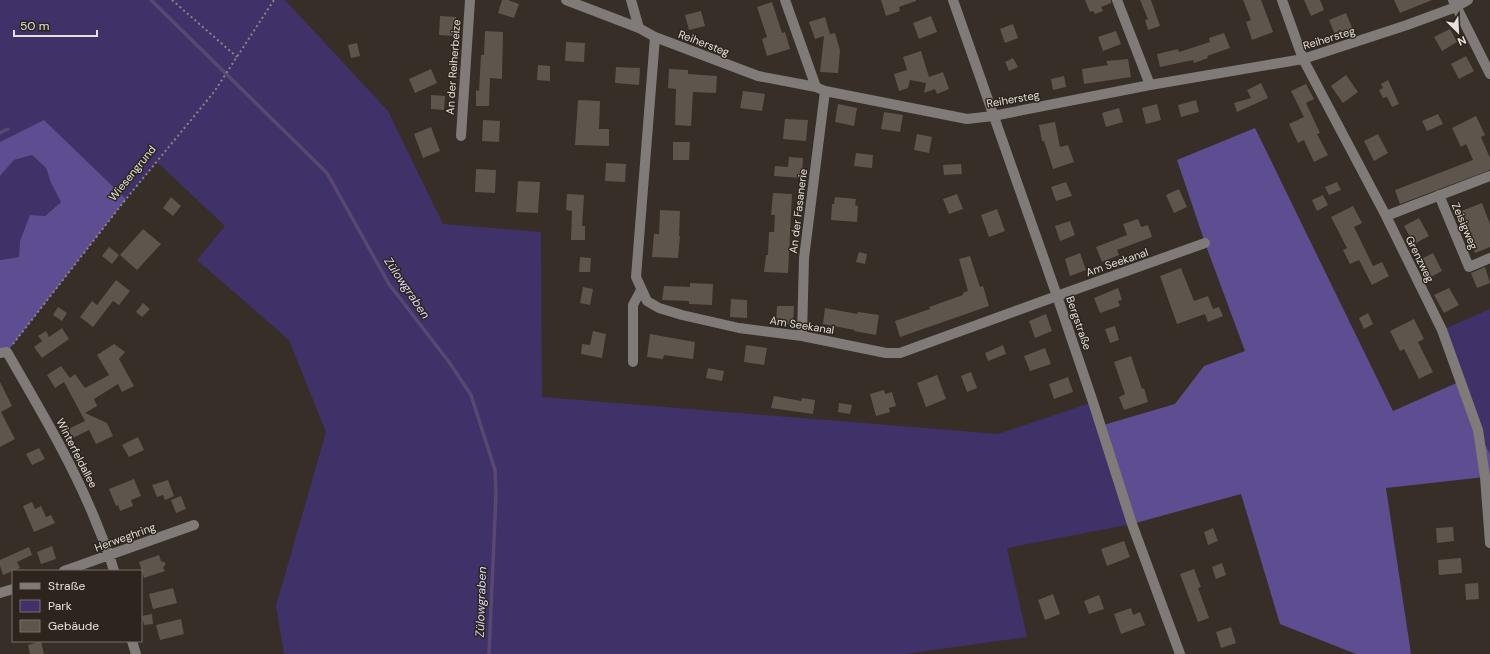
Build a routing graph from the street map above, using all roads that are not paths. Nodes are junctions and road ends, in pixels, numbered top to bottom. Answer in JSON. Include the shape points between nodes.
{"nodes":[{"id":1,"x":470,"y":0,"type":"edge"},
{"id":2,"x":566,"y":0,"type":"edge"},
{"id":3,"x":631,"y":0,"type":"edge"},
{"id":4,"x":786,"y":0,"type":"edge"},
{"id":5,"x":953,"y":0,"type":"edge"},
{"id":6,"x":1116,"y":0,"type":"edge"},
{"id":7,"x":1282,"y":0,"type":"edge"},
{"id":8,"x":1468,"y":0,"type":"edge"},
{"id":9,"x":1455,"y":3,"type":"edge"},
{"id":10,"x":639,"y":28,"type":"junction"},
{"id":11,"x":655,"y":37,"type":"junction"},
{"id":12,"x":1303,"y":59,"type":"junction"},
{"id":13,"x":1490,"y":74,"type":"edge"},
{"id":14,"x":1150,"y":85,"type":"junction"},
{"id":15,"x":820,"y":89,"type":"junction"},
{"id":16,"x":993,"y":116,"type":"junction"},
{"id":17,"x":460,"y":136,"type":"dead end"},
{"id":18,"x":1490,"y":176,"type":"edge"},
{"id":19,"x":1439,"y":195,"type":"junction"},
{"id":20,"x":1386,"y":216,"type":"junction"},
{"id":21,"x":1205,"y":244,"type":"dead end"},
{"id":22,"x":1490,"y":258,"type":"edge"},
{"id":23,"x":641,"y":290,"type":"junction"},
{"id":24,"x":1057,"y":296,"type":"junction"},
{"id":25,"x":802,"y":336,"type":"junction"},
{"id":26,"x":4,"y":352,"type":"edge"},
{"id":27,"x":633,"y":362,"type":"dead end"},
{"id":28,"x":194,"y":524,"type":"dead end"},
{"id":29,"x":1490,"y":543,"type":"edge"},
{"id":30,"x":110,"y":555,"type":"junction"},
{"id":31,"x":67,"y":570,"type":"edge"},
{"id":32,"x":114,"y":570,"type":"edge"},
{"id":33,"x":12,"y":589,"type":"edge"},
{"id":34,"x":0,"y":593,"type":"edge"},
{"id":35,"x":132,"y":642,"type":"edge"},
{"id":36,"x":136,"y":654,"type":"edge"},
{"id":37,"x":1180,"y":654,"type":"edge"}],
"edges":[{"from":1,"to":17,"type":"street","name":"An der Reiherbeize"},
{"from":2,"to":10,"type":"street","name":"Reihersteg"},
{"from":3,"to":10,"type":"street"},
{"from":4,"to":15,"type":"street"},
{"from":5,"to":16,"type":"street","name":"Bergstraße"},
{"from":6,"to":14,"type":"street"},
{"from":7,"to":12,"type":"street","name":"Grenzweg"},
{"from":8,"to":9,"type":"street","name":"Reihersteg"},
{"from":9,"to":12,"type":"street","name":"Reihersteg","via":[[1362,40]]},
{"from":9,"to":13,"type":"street"},
{"from":10,"to":11,"type":"street","name":"Reihersteg"},
{"from":11,"to":15,"type":"street","name":"Reihersteg","via":[[758,76]]},
{"from":11,"to":23,"type":"street","name":"Am Seekanal","via":[[636,277]]},
{"from":12,"to":14,"type":"street","name":"Reihersteg"},
{"from":12,"to":20,"type":"street","name":"Grenzweg"},
{"from":14,"to":16,"type":"street","name":"Reihersteg"},
{"from":15,"to":16,"type":"street","name":"Reihersteg","via":[[967,118]]},
{"from":15,"to":25,"type":"street","name":"An der Fasanerie","via":[[804,258]]},
{"from":16,"to":24,"type":"street","name":"Bergstraße"},
{"from":18,"to":19,"type":"street","name":"Zeisigweg"},
{"from":19,"to":20,"type":"street","name":"Zeisigweg"},
{"from":19,"to":22,"type":"street","name":"Zeisigweg","via":[[1469,267]]},
{"from":20,"to":29,"type":"street","name":"Grenzweg","via":[[1442,330],[1478,430]]},
{"from":21,"to":24,"type":"street","name":"Am Seekanal"},
{"from":23,"to":25,"type":"street","name":"Am Seekanal","via":[[647,301],[659,308],[682,315],[738,328]]},
{"from":23,"to":27,"type":"street","via":[[633,305]]},
{"from":24,"to":25,"type":"street","name":"Am Seekanal","via":[[900,353],[886,353]]},
{"from":24,"to":37,"type":"street","name":"Bergstraße","via":[[1132,524]]},
{"from":26,"to":30,"type":"street","name":"Winterfeldallee","via":[[60,443]]},
{"from":28,"to":30,"type":"street","name":"Herweghring"},
{"from":30,"to":31,"type":"street","name":"Herweghring"},
{"from":30,"to":32,"type":"street","name":"Winterfeldallee"},
{"from":33,"to":34,"type":"street"},
{"from":35,"to":36,"type":"street"}]}
